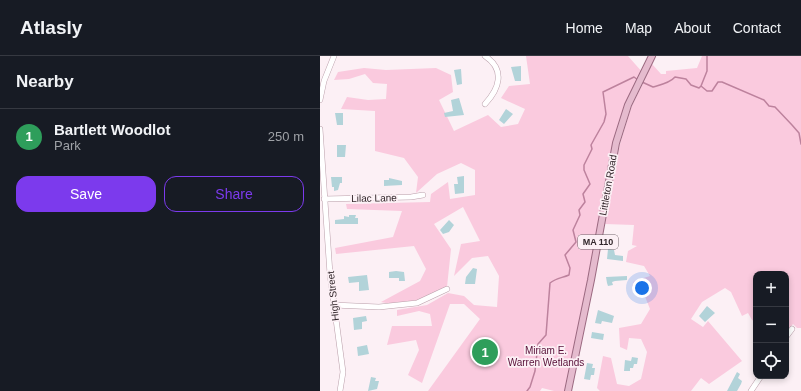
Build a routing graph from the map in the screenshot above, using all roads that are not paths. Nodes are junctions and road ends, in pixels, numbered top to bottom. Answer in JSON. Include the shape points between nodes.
{"nodes":[{"id":1,"x":334,"y":56,"type":"edge"},
{"id":2,"x":485,"y":56,"type":"edge"},
{"id":3,"x":652,"y":56,"type":"edge"},
{"id":4,"x":320,"y":100,"type":"edge"},
{"id":5,"x":485,"y":104,"type":"dead end"},
{"id":6,"x":320,"y":129,"type":"edge"},
{"id":7,"x":423,"y":195,"type":"dead end"},
{"id":8,"x":324,"y":199,"type":"junction"},
{"id":9,"x":323,"y":212,"type":"edge"},
{"id":10,"x":447,"y":289,"type":"dead end"},
{"id":11,"x":333,"y":305,"type":"junction"},
{"id":12,"x":792,"y":330,"type":"dead end"},
{"id":13,"x":789,"y":334,"type":"edge"},
{"id":14,"x":759,"y":379,"type":"edge"},
{"id":15,"x":340,"y":391,"type":"edge"},
{"id":16,"x":568,"y":391,"type":"edge"},
{"id":17,"x":751,"y":391,"type":"edge"}],
"edges":[{"from":1,"to":4,"type":"street"},
{"from":2,"to":5,"type":"street","via":[[497,70],[498,82],[495,92]]},
{"from":3,"to":16,"type":"main road","name":"Littleton Road","number":"MA 110","via":[[623,118],[614,150],[590,287]]},
{"from":6,"to":8,"type":"street","name":"High Street"},
{"from":7,"to":8,"type":"street","name":"Lilac Lane"},
{"from":8,"to":9,"type":"street","name":"High Street"},
{"from":9,"to":11,"type":"street","name":"High Street"},
{"from":10,"to":11,"type":"street","via":[[417,303],[378,307]]},
{"from":11,"to":15,"type":"street","name":"High Street","via":[[343,372]]},
{"from":12,"to":13,"type":"street"},
{"from":14,"to":17,"type":"street"}]}
